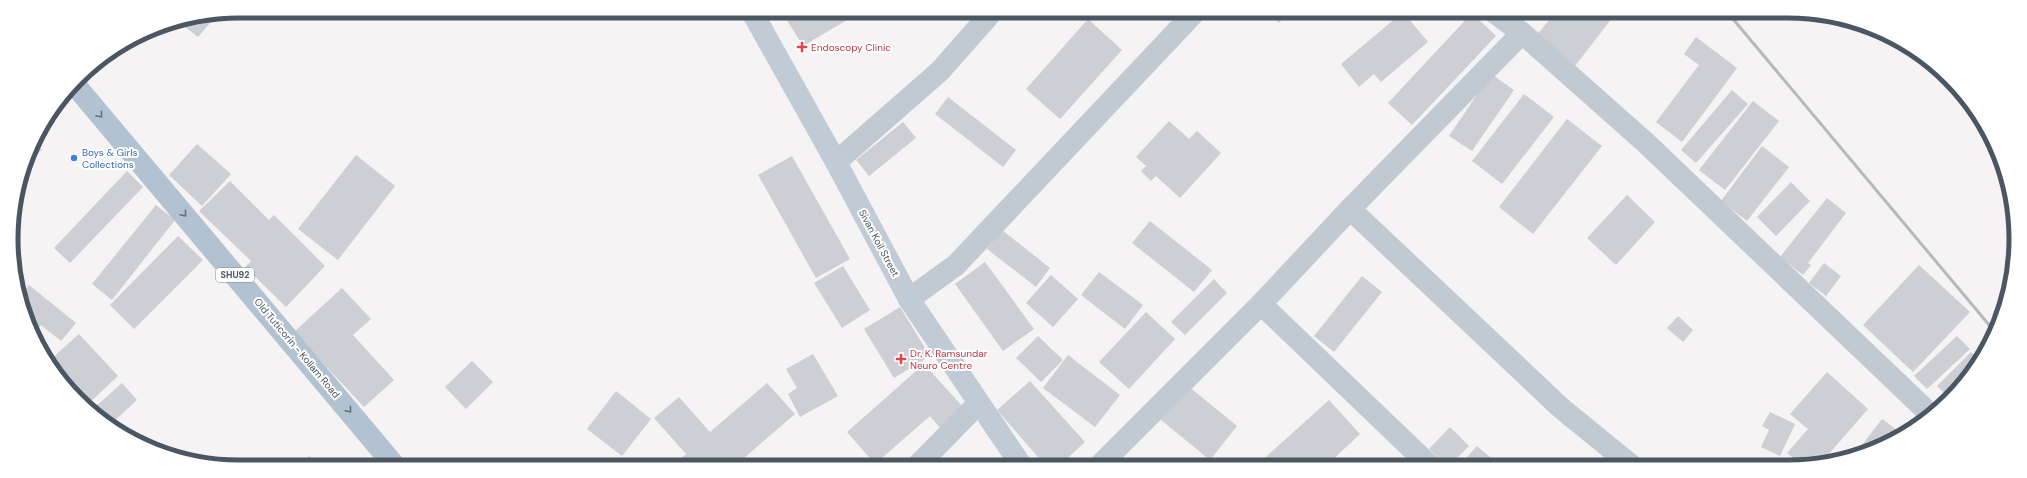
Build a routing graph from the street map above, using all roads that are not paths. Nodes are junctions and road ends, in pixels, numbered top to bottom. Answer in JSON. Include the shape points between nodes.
{"nodes":[{"id":1,"x":755,"y":18,"type":"edge"},
{"id":2,"x":987,"y":18,"type":"edge"},
{"id":3,"x":1189,"y":18,"type":"edge"},
{"id":4,"x":1502,"y":18,"type":"edge"},
{"id":5,"x":1522,"y":33,"type":"junction"},
{"id":6,"x":78,"y":88,"type":"edge"},
{"id":7,"x":836,"y":162,"type":"junction"},
{"id":8,"x":1350,"y":209,"type":"junction"},
{"id":9,"x":909,"y":299,"type":"junction"},
{"id":10,"x":1261,"y":304,"type":"junction"},
{"id":11,"x":979,"y":404,"type":"junction"},
{"id":12,"x":1927,"y":411,"type":"edge"},
{"id":13,"x":387,"y":460,"type":"edge"},
{"id":14,"x":923,"y":460,"type":"edge"},
{"id":15,"x":1018,"y":460,"type":"edge"},
{"id":16,"x":1105,"y":460,"type":"edge"},
{"id":17,"x":1424,"y":460,"type":"edge"},
{"id":18,"x":1625,"y":460,"type":"edge"}],
"edges":[{"from":1,"to":7,"type":"street","name":"Sivan Koil Street"},
{"from":2,"to":7,"type":"street","via":[[940,71]]},
{"from":3,"to":9,"type":"street","via":[[956,265]]},
{"from":4,"to":5,"type":"street"},
{"from":5,"to":8,"type":"street"},
{"from":5,"to":12,"type":"street","via":[[1646,144]]},
{"from":6,"to":13,"type":"main road","name":"Old Tuticorin - Kollam Road","number":"SHU92","one_way":true},
{"from":7,"to":9,"type":"street","name":"Sivan Koil Street"},
{"from":8,"to":10,"type":"street"},
{"from":8,"to":18,"type":"street","via":[[1561,408]]},
{"from":9,"to":11,"type":"street","name":"Sivan Koil Street"},
{"from":10,"to":16,"type":"street"},
{"from":10,"to":17,"type":"street"},
{"from":11,"to":14,"type":"street"},
{"from":11,"to":15,"type":"street","name":"Sivan Koil Street"}]}
